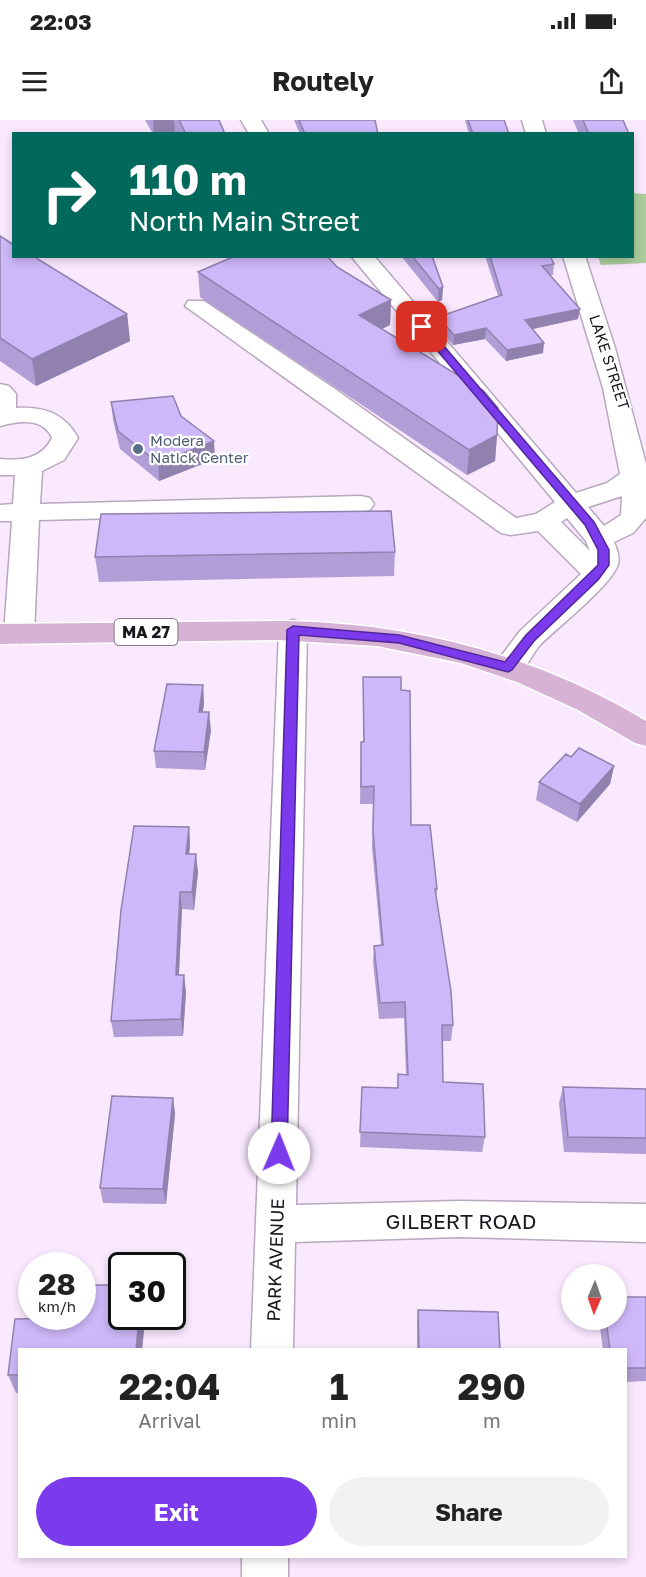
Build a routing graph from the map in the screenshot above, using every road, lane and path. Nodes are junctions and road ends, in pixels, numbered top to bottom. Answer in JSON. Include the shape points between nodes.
{"nodes":[{"id":1,"x":364,"y":258,"type":"edge"},
{"id":2,"x":575,"y":258,"type":"edge"},
{"id":3,"x":196,"y":306,"type":"dead end"},
{"id":4,"x":1,"y":403,"type":"edge"},
{"id":5,"x":0,"y":467,"type":"edge"},
{"id":6,"x":29,"y":467,"type":"junction"},
{"id":7,"x":637,"y":470,"type":"junction"},
{"id":8,"x":361,"y":504,"type":"dead end"},
{"id":9,"x":572,"y":504,"type":"junction"},
{"id":10,"x":0,"y":513,"type":"edge"},
{"id":11,"x":28,"y":513,"type":"junction"},
{"id":12,"x":544,"y":521,"type":"junction"},
{"id":13,"x":599,"y":538,"type":"junction"},
{"id":14,"x":597,"y":574,"type":"junction"},
{"id":15,"x":293,"y":630,"type":"junction"},
{"id":16,"x":10,"y":634,"type":"edge"},
{"id":17,"x":508,"y":668,"type":"junction"},
{"id":18,"x":646,"y":735,"type":"edge"},
{"id":19,"x":646,"y":1223,"type":"edge"},
{"id":20,"x":277,"y":1224,"type":"junction"},
{"id":21,"x":272,"y":1348,"type":"edge"},
{"id":22,"x":265,"y":1558,"type":"edge"},
{"id":23,"x":265,"y":1577,"type":"edge"}],
"edges":[{"from":1,"to":9,"type":"street"},
{"from":2,"to":7,"type":"street","name":"LAKE STREET","via":[[623,394]]},
{"from":3,"to":12,"type":"street","via":[[511,527]]},
{"from":4,"to":6,"type":"street","via":[[45,418],[63,430],[65,438],[55,456]]},
{"from":5,"to":6,"type":"street"},
{"from":6,"to":11,"type":"street"},
{"from":7,"to":9,"type":"street","via":[[613,492]]},
{"from":7,"to":13,"type":"street","name":"LAKE STREET","via":[[634,516]]},
{"from":8,"to":11,"type":"street"},
{"from":9,"to":12,"type":"street"},
{"from":9,"to":13,"type":"street"},
{"from":10,"to":11,"type":"street"},
{"from":11,"to":16,"type":"street"},
{"from":12,"to":14,"type":"street"},
{"from":13,"to":14,"type":"street","via":[[604,565]]},
{"from":14,"to":17,"type":"street","via":[[530,638]]},
{"from":15,"to":16,"type":"main road","number":"MA 27"},
{"from":15,"to":17,"type":"main road","number":"MA 27","via":[[399,639]]},
{"from":15,"to":20,"type":"street","name":"PARK AVENUE"},
{"from":17,"to":18,"type":"main road","number":"MA 27","via":[[601,708]]},
{"from":19,"to":20,"type":"street","name":"GILBERT ROAD","via":[[449,1220]]},
{"from":20,"to":21,"type":"street","name":"PARK AVENUE"},
{"from":22,"to":23,"type":"street"}]}
